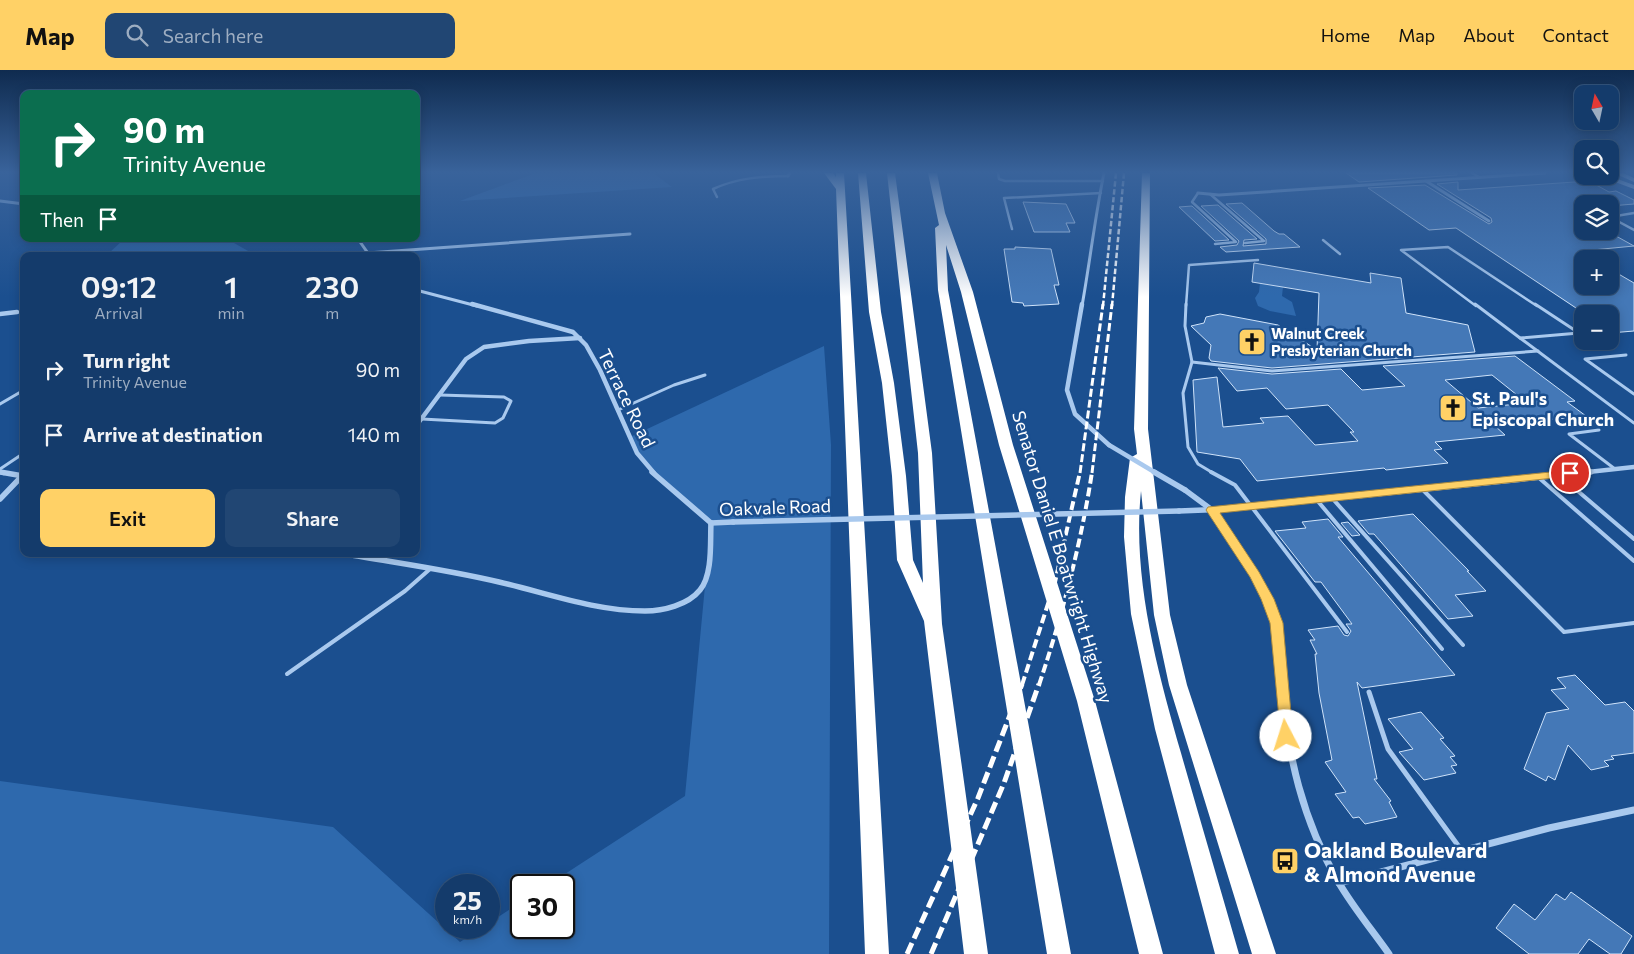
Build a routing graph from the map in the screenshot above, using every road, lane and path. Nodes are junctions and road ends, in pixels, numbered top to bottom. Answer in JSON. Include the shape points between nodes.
{"nodes":[{"id":1,"x":843,"y":214,"type":"edge"},
{"id":2,"x":866,"y":214,"type":"edge"},
{"id":3,"x":895,"y":214,"type":"edge"},
{"id":4,"x":940,"y":214,"type":"edge"},
{"id":5,"x":941,"y":214,"type":"edge"},
{"id":6,"x":1008,"y":214,"type":"edge"},
{"id":7,"x":1095,"y":214,"type":"edge"},
{"id":8,"x":1145,"y":214,"type":"edge"},
{"id":9,"x":1205,"y":214,"type":"edge"},
{"id":10,"x":1233,"y":214,"type":"edge"},
{"id":11,"x":1478,"y":214,"type":"edge"},
{"id":12,"x":1489,"y":221,"type":"dead end"},
{"id":13,"x":1619,"y":222,"type":"edge"},
{"id":14,"x":1012,"y":229,"type":"dead end"},
{"id":15,"x":1634,"y":230,"type":"edge"},
{"id":16,"x":630,"y":234,"type":"dead end"},
{"id":17,"x":1323,"y":240,"type":"dead end"},
{"id":18,"x":1245,"y":243,"type":"dead end"},
{"id":19,"x":1215,"y":244,"type":"dead end"},
{"id":20,"x":395,"y":252,"type":"edge"},
{"id":21,"x":1340,"y":254,"type":"dead end"},
{"id":22,"x":1258,"y":260,"type":"dead end"},
{"id":23,"x":420,"y":291,"type":"edge"},
{"id":24,"x":17,"y":312,"type":"dead end"},
{"id":25,"x":0,"y":314,"type":"edge"},
{"id":26,"x":581,"y":338,"type":"junction"},
{"id":27,"x":1520,"y":338,"type":"junction"},
{"id":28,"x":1538,"y":351,"type":"junction"},
{"id":29,"x":1626,"y":355,"type":"dead end"},
{"id":30,"x":1192,"y":362,"type":"junction"},
{"id":31,"x":705,"y":375,"type":"dead end"},
{"id":32,"x":20,"y":392,"type":"edge"},
{"id":33,"x":1634,"y":394,"type":"edge"},
{"id":34,"x":440,"y":395,"type":"junction"},
{"id":35,"x":0,"y":404,"type":"edge"},
{"id":36,"x":618,"y":410,"type":"junction"},
{"id":37,"x":422,"y":419,"type":"junction"},
{"id":38,"x":420,"y":421,"type":"edge"},
{"id":39,"x":1634,"y":423,"type":"edge"},
{"id":40,"x":1141,"y":430,"type":"junction"},
{"id":41,"x":1599,"y":430,"type":"dead end"},
{"id":42,"x":20,"y":456,"type":"edge"},
{"id":43,"x":1634,"y":467,"type":"edge"},
{"id":44,"x":1615,"y":469,"type":"junction"},
{"id":45,"x":0,"y":470,"type":"edge"},
{"id":46,"x":1559,"y":474,"type":"junction"},
{"id":47,"x":20,"y":475,"type":"edge"},
{"id":48,"x":1537,"y":477,"type":"junction"},
{"id":49,"x":20,"y":479,"type":"edge"},
{"id":50,"x":1422,"y":489,"type":"junction"},
{"id":51,"x":1332,"y":498,"type":"junction"},
{"id":52,"x":0,"y":499,"type":"edge"},
{"id":53,"x":1316,"y":499,"type":"junction"},
{"id":54,"x":1251,"y":506,"type":"junction"},
{"id":55,"x":1212,"y":510,"type":"junction"},
{"id":56,"x":711,"y":523,"type":"junction"},
{"id":57,"x":1634,"y":538,"type":"edge"},
{"id":58,"x":363,"y":557,"type":"edge"},
{"id":59,"x":1634,"y":561,"type":"edge"},
{"id":60,"x":430,"y":569,"type":"junction"},
{"id":61,"x":1634,"y":623,"type":"edge"},
{"id":62,"x":933,"y":624,"type":"junction"},
{"id":63,"x":1347,"y":632,"type":"dead end"},
{"id":64,"x":1463,"y":645,"type":"dead end"},
{"id":65,"x":1442,"y":649,"type":"dead end"},
{"id":66,"x":286,"y":674,"type":"dead end"},
{"id":67,"x":1369,"y":692,"type":"dead end"},
{"id":68,"x":1634,"y":810,"type":"edge"},
{"id":69,"x":1462,"y":851,"type":"junction"},
{"id":70,"x":1339,"y":883,"type":"junction"},
{"id":71,"x":877,"y":954,"type":"edge"},
{"id":72,"x":976,"y":954,"type":"edge"},
{"id":73,"x":1059,"y":954,"type":"edge"},
{"id":74,"x":1151,"y":954,"type":"edge"},
{"id":75,"x":1227,"y":954,"type":"edge"},
{"id":76,"x":1264,"y":954,"type":"edge"},
{"id":77,"x":1389,"y":954,"type":"edge"}],
"edges":[{"from":1,"to":71,"type":"highway"},
{"from":2,"to":62,"type":"highway","via":[[875,312],[888,383],[899,476],[905,560]]},
{"from":3,"to":62,"type":"highway","via":[[925,453]]},
{"from":4,"to":73,"type":"highway","via":[[943,290]]},
{"from":5,"to":74,"type":"highway","name":"Senator Daniel E Boatwright Highway","via":[[966,292],[1006,445],[1086,701]]},
{"from":6,"to":14,"type":"lane"},
{"from":7,"to":55,"type":"street","bridge":true,"via":[[1067,390],[1075,414],[1109,445],[1185,490]]},
{"from":8,"to":40,"type":"highway"},
{"from":9,"to":19,"type":"lane","via":[[1236,242]]},
{"from":10,"to":18,"type":"lane","via":[[1264,242]]},
{"from":11,"to":12,"type":"street"},
{"from":13,"to":15,"type":"lane"},
{"from":16,"to":20,"type":"street"},
{"from":17,"to":21,"type":"lane"},
{"from":22,"to":30,"type":"lane","via":[[1189,265],[1185,326]]},
{"from":23,"to":26,"type":"street","name":"Terrace Road","via":[[560,327]]},
{"from":24,"to":25,"type":"street"},
{"from":26,"to":34,"type":"street","via":[[484,347],[466,359]]},
{"from":26,"to":36,"type":"street","name":"Terrace Road"},
{"from":27,"to":27,"type":"lane","via":[[1424,266],[1401,250],[1448,247],[1579,333]]},
{"from":27,"to":28,"type":"lane"},
{"from":28,"to":30,"type":"lane","via":[[1272,371]]},
{"from":28,"to":39,"type":"lane"},
{"from":29,"to":33,"type":"lane","via":[[1585,359]]},
{"from":30,"to":54,"type":"lane","via":[[1183,393],[1188,447],[1198,464],[1235,485]]},
{"from":31,"to":36,"type":"lane"},
{"from":32,"to":35,"type":"lane"},
{"from":34,"to":37,"type":"street"},
{"from":34,"to":37,"type":"lane","via":[[504,397],[511,401],[504,418],[495,423]]},
{"from":36,"to":56,"type":"street","name":"Terrace Road","via":[[646,466]]},
{"from":37,"to":38,"type":"street"},
{"from":40,"to":75,"type":"highway","via":[[1132,502],[1132,555],[1139,613],[1152,683]]},
{"from":40,"to":76,"type":"highway","via":[[1162,615],[1178,685]]},
{"from":41,"to":44,"type":"lane","via":[[1570,434]]},
{"from":42,"to":45,"type":"lane"},
{"from":43,"to":44,"type":"street","name":"Oakvale Road"},
{"from":44,"to":46,"type":"street","name":"Oakvale Road"},
{"from":45,"to":47,"type":"street"},
{"from":46,"to":48,"type":"street","name":"Oakvale Road"},
{"from":46,"to":57,"type":"lane"},
{"from":48,"to":50,"type":"street","name":"Oakvale Road"},
{"from":48,"to":59,"type":"lane"},
{"from":49,"to":52,"type":"street"},
{"from":50,"to":51,"type":"street","name":"Oakvale Road"},
{"from":50,"to":61,"type":"lane","via":[[1564,632]]},
{"from":51,"to":53,"type":"street","name":"Oakvale Road"},
{"from":51,"to":64,"type":"lane"},
{"from":53,"to":54,"type":"street","name":"Oakvale Road"},
{"from":53,"to":65,"type":"lane"},
{"from":54,"to":55,"type":"street","name":"Oakvale Road"},
{"from":54,"to":63,"type":"lane"},
{"from":55,"to":56,"type":"street","name":"Oakvale Road","bridge":true},
{"from":55,"to":70,"type":"street","via":[[1268,599],[1276,623],[1286,736],[1299,792],[1314,834]]},
{"from":56,"to":60,"type":"street","name":"Oakvale Road","via":[[702,589],[688,600],[647,611],[619,609]]},
{"from":58,"to":60,"type":"street","name":"Oakvale Road"},
{"from":60,"to":66,"type":"lane","via":[[405,592]]},
{"from":62,"to":72,"type":"highway"},
{"from":67,"to":69,"type":"lane","via":[[1388,749]]},
{"from":68,"to":69,"type":"street"},
{"from":69,"to":70,"type":"street"},
{"from":70,"to":77,"type":"street"}]}
